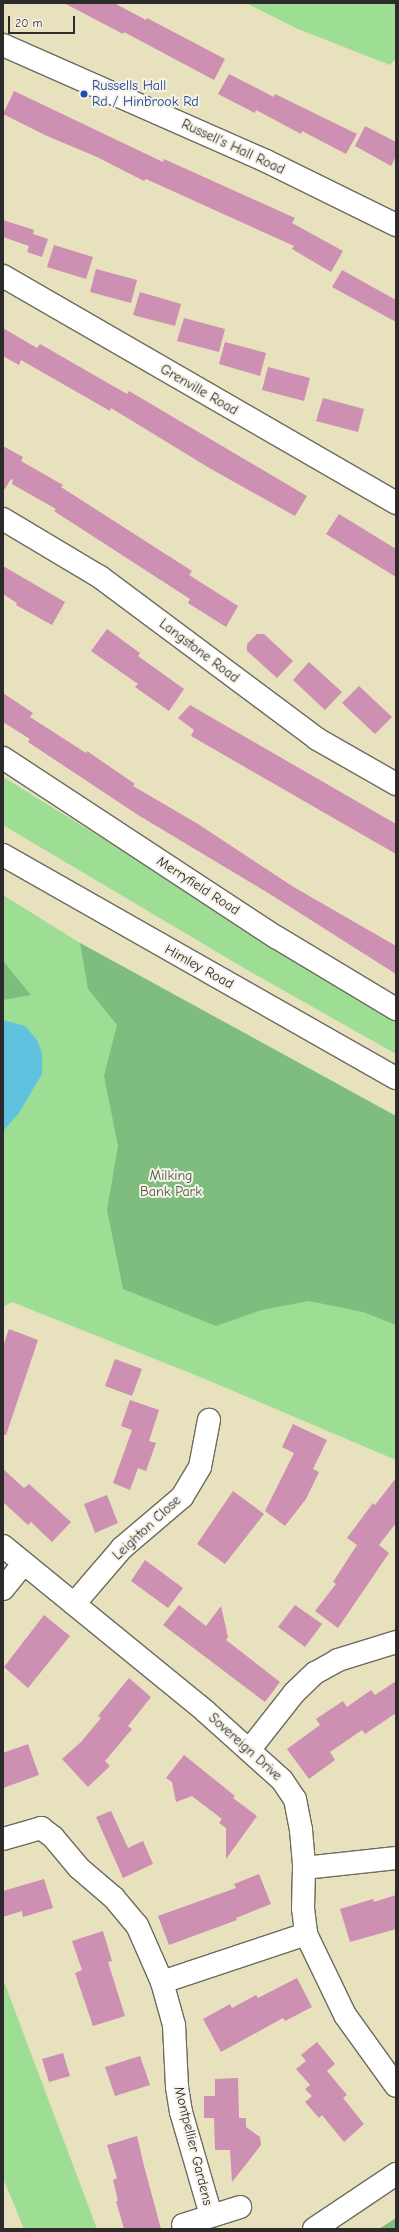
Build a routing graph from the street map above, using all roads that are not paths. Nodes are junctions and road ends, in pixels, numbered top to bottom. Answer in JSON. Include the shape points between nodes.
{"nodes":[{"id":1,"x":3,"y":44,"type":"edge"},
{"id":2,"x":396,"y":225,"type":"edge"},
{"id":3,"x":3,"y":276,"type":"edge"},
{"id":4,"x":396,"y":503,"type":"edge"},
{"id":5,"x":3,"y":519,"type":"edge"},
{"id":6,"x":3,"y":758,"type":"edge"},
{"id":7,"x":396,"y":784,"type":"edge"},
{"id":8,"x":3,"y":855,"type":"edge"},
{"id":9,"x":396,"y":1009,"type":"edge"},
{"id":10,"x":396,"y":1078,"type":"edge"},
{"id":11,"x":209,"y":1420,"type":"dead end"},
{"id":12,"x":3,"y":1546,"type":"edge"},
{"id":13,"x":23,"y":1564,"type":"junction"},
{"id":14,"x":3,"y":1589,"type":"edge"},
{"id":15,"x":74,"y":1604,"type":"junction"},
{"id":16,"x":396,"y":1642,"type":"edge"},
{"id":17,"x":250,"y":1749,"type":"junction"},
{"id":18,"x":3,"y":1839,"type":"edge"},
{"id":19,"x":396,"y":1858,"type":"edge"},
{"id":20,"x":304,"y":1868,"type":"junction"},
{"id":21,"x":306,"y":1934,"type":"junction"},
{"id":22,"x":162,"y":1982,"type":"junction"},
{"id":23,"x":396,"y":2086,"type":"edge"},
{"id":24,"x":396,"y":2174,"type":"edge"},
{"id":25,"x":240,"y":2207,"type":"dead end"},
{"id":26,"x":211,"y":2215,"type":"junction"},
{"id":27,"x":183,"y":2225,"type":"dead end"},
{"id":28,"x":314,"y":2229,"type":"edge"}],
"edges":[{"from":1,"to":2,"type":"street","name":"Russell's Hall Road","via":[[266,161]]},
{"from":3,"to":4,"type":"street","name":"Grenville Road"},
{"from":5,"to":7,"type":"street","name":"Langstone Road","via":[[100,578],[317,738]]},
{"from":6,"to":9,"type":"street","name":"Merryfield Road","via":[[276,937]]},
{"from":8,"to":10,"type":"street","name":"Himley Road"},
{"from":11,"to":15,"type":"street","name":"Leighton Close","via":[[200,1467],[182,1497],[122,1548]]},
{"from":12,"to":13,"type":"street","name":"Sovereign Drive"},
{"from":13,"to":14,"type":"street"},
{"from":13,"to":15,"type":"street","name":"Sovereign Drive"},
{"from":15,"to":17,"type":"street","name":"Sovereign Drive"},
{"from":16,"to":17,"type":"street","via":[[338,1660],[315,1673],[294,1693]]},
{"from":17,"to":20,"type":"street","name":"Sovereign Drive","via":[[282,1780],[295,1799]]},
{"from":18,"to":22,"type":"street","name":"Montpellier Gardens","via":[[41,1828],[53,1837],[79,1868],[114,1898],[137,1925]]},
{"from":19,"to":20,"type":"street"},
{"from":20,"to":21,"type":"street","name":"Sovereign Drive","via":[[303,1908]]},
{"from":21,"to":22,"type":"street"},
{"from":21,"to":23,"type":"street","name":"Sovereign Drive","via":[[345,2015]]},
{"from":22,"to":26,"type":"street","name":"Montpellier Gardens","via":[[174,2026],[176,2087]]},
{"from":24,"to":28,"type":"street"},
{"from":25,"to":26,"type":"street","name":"Montpellier Gardens"},
{"from":26,"to":27,"type":"street","name":"Montpellier Gardens"}]}
